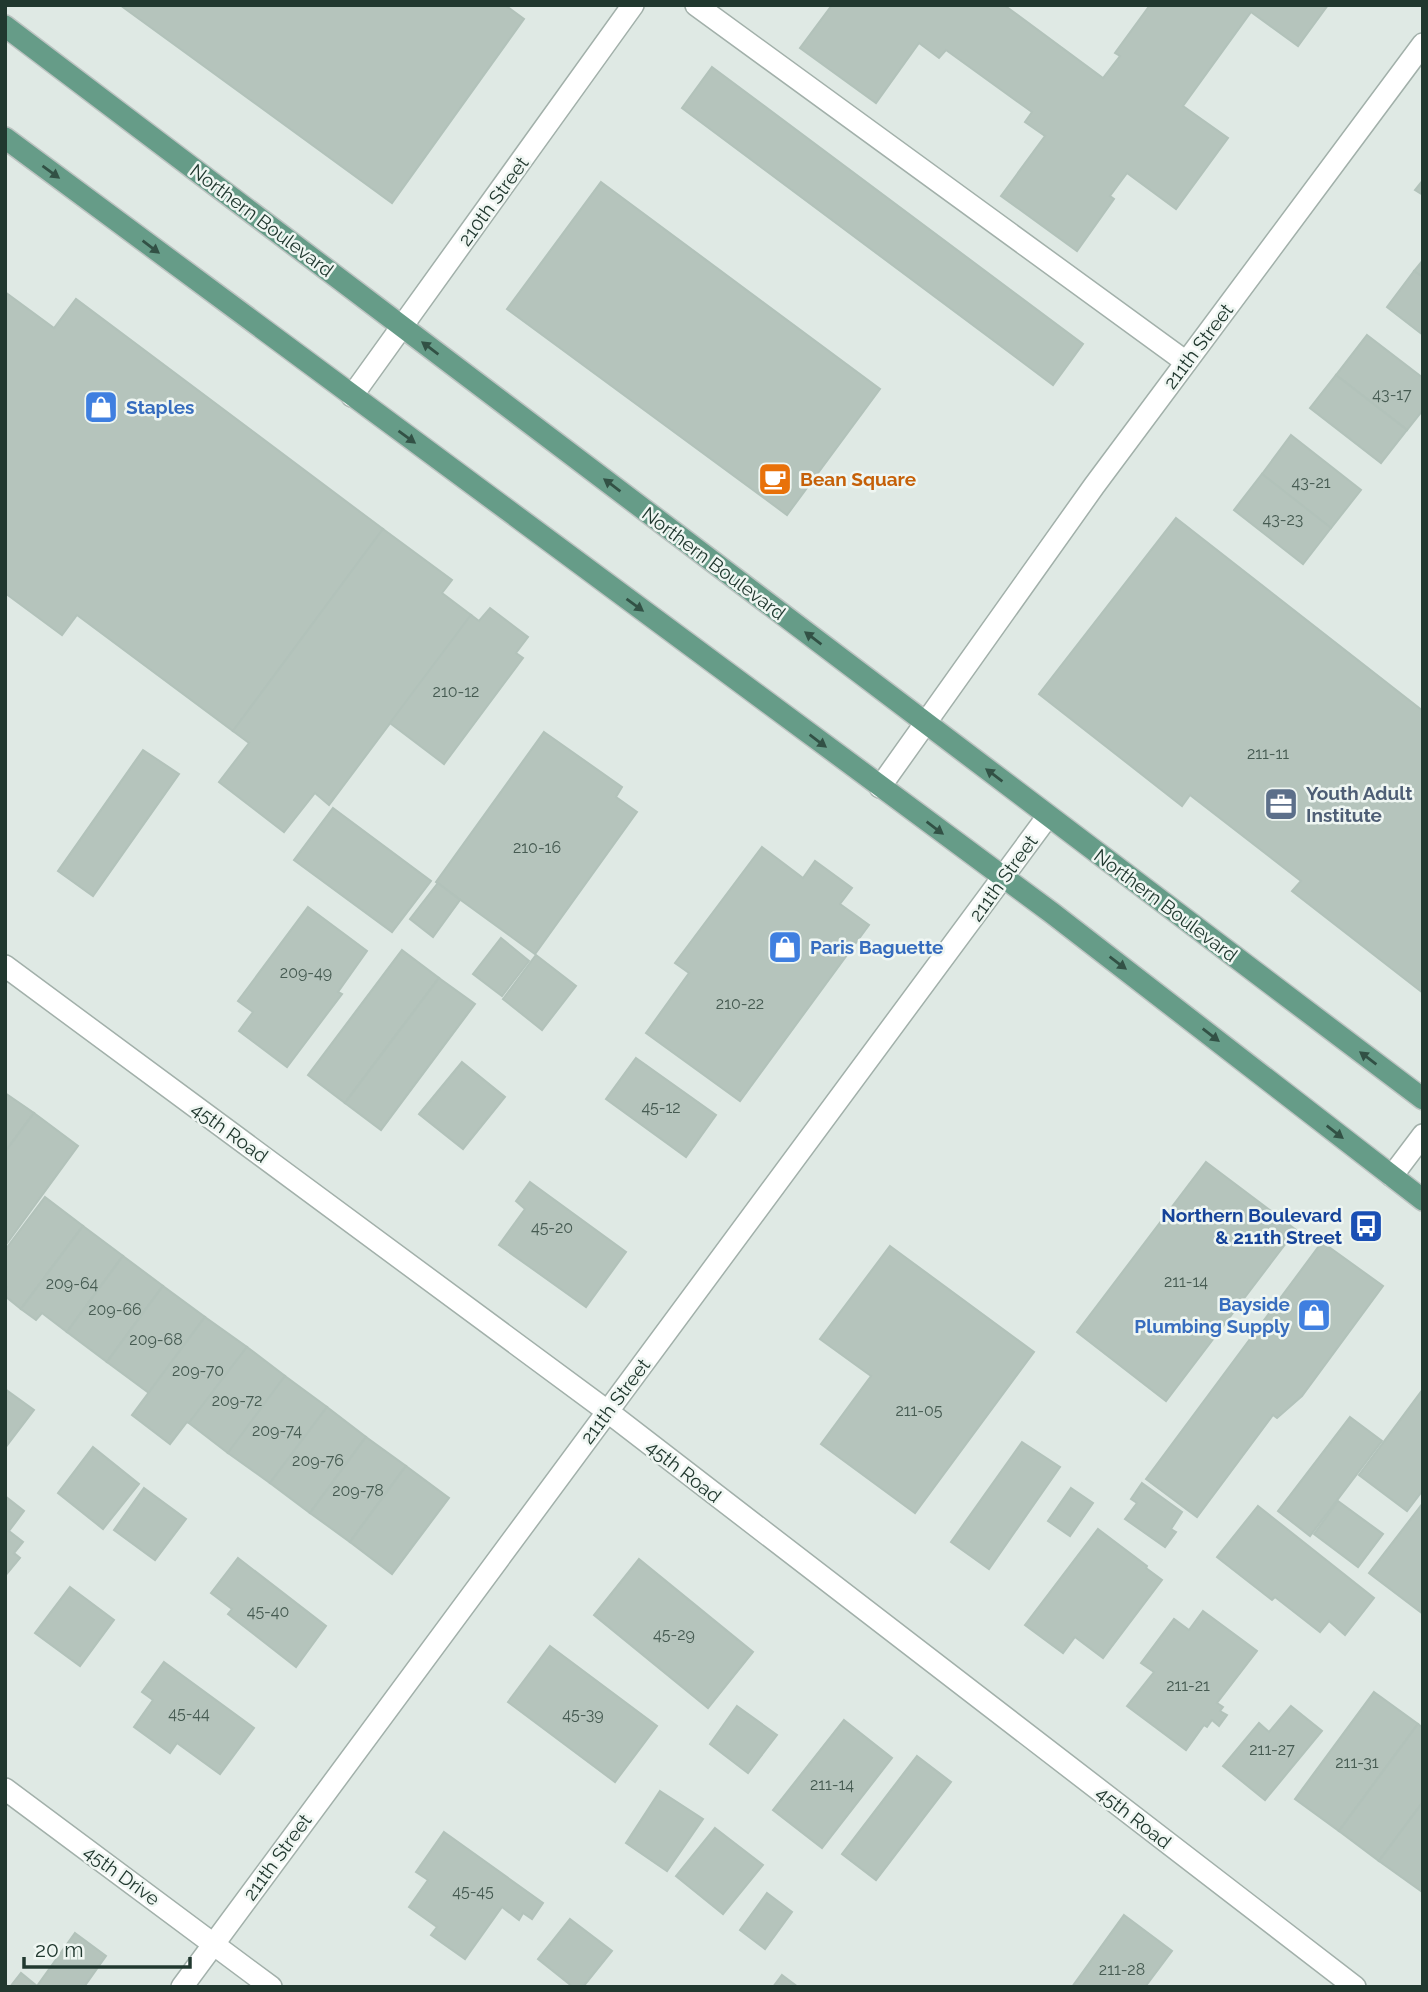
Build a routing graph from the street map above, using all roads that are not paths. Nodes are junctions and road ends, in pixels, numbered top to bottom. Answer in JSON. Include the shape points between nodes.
{"nodes":[{"id":1,"x":633,"y":5,"type":"edge"},
{"id":2,"x":696,"y":5,"type":"edge"},
{"id":3,"x":5,"y":26,"type":"edge"},
{"id":4,"x":1423,"y":44,"type":"edge"},
{"id":5,"x":5,"y":138,"type":"edge"},
{"id":6,"x":402,"y":326,"type":"junction"},
{"id":7,"x":1186,"y":362,"type":"junction"},
{"id":8,"x":352,"y":396,"type":"junction"},
{"id":9,"x":926,"y":723,"type":"junction"},
{"id":10,"x":880,"y":787,"type":"junction"},
{"id":11,"x":1048,"y":816,"type":"junction"},
{"id":12,"x":1003,"y":878,"type":"junction"},
{"id":13,"x":5,"y":966,"type":"edge"},
{"id":14,"x":1423,"y":1099,"type":"edge"},
{"id":15,"x":1423,"y":1135,"type":"edge"},
{"id":16,"x":1392,"y":1176,"type":"junction"},
{"id":17,"x":1423,"y":1200,"type":"edge"},
{"id":18,"x":607,"y":1411,"type":"junction"},
{"id":19,"x":5,"y":1789,"type":"edge"},
{"id":20,"x":214,"y":1943,"type":"junction"},
{"id":21,"x":182,"y":1987,"type":"edge"},
{"id":22,"x":271,"y":1987,"type":"edge"},
{"id":23,"x":1355,"y":1987,"type":"edge"}],
"edges":[{"from":1,"to":6,"type":"street","name":"210th Street"},
{"from":2,"to":7,"type":"street"},
{"from":3,"to":6,"type":"main road","name":"Northern Boulevard"},
{"from":4,"to":7,"type":"street","name":"211th Street"},
{"from":5,"to":8,"type":"main road","one_way":true},
{"from":6,"to":8,"type":"street","name":"210th Street"},
{"from":9,"to":6,"type":"main road","name":"Northern Boulevard","one_way":true},
{"from":7,"to":9,"type":"street","name":"211th Street"},
{"from":8,"to":10,"type":"main road","one_way":true},
{"from":9,"to":10,"type":"street","name":"211th Street"},
{"from":11,"to":9,"type":"main road","name":"Northern Boulevard","one_way":true},
{"from":10,"to":12,"type":"main road","one_way":true},
{"from":11,"to":12,"type":"street","name":"211th Street"},
{"from":14,"to":11,"type":"main road","name":"Northern Boulevard","one_way":true},
{"from":12,"to":16,"type":"main road","one_way":true},
{"from":12,"to":18,"type":"street","name":"211th Street"},
{"from":13,"to":18,"type":"street","name":"45th Road"},
{"from":15,"to":16,"type":"street"},
{"from":16,"to":17,"type":"main road"},
{"from":18,"to":20,"type":"street","name":"211th Street"},
{"from":18,"to":23,"type":"street","name":"45th Road"},
{"from":19,"to":20,"type":"street","name":"45th Drive"},
{"from":20,"to":21,"type":"street","name":"211th Street"},
{"from":20,"to":22,"type":"street","name":"45th Drive"}]}
